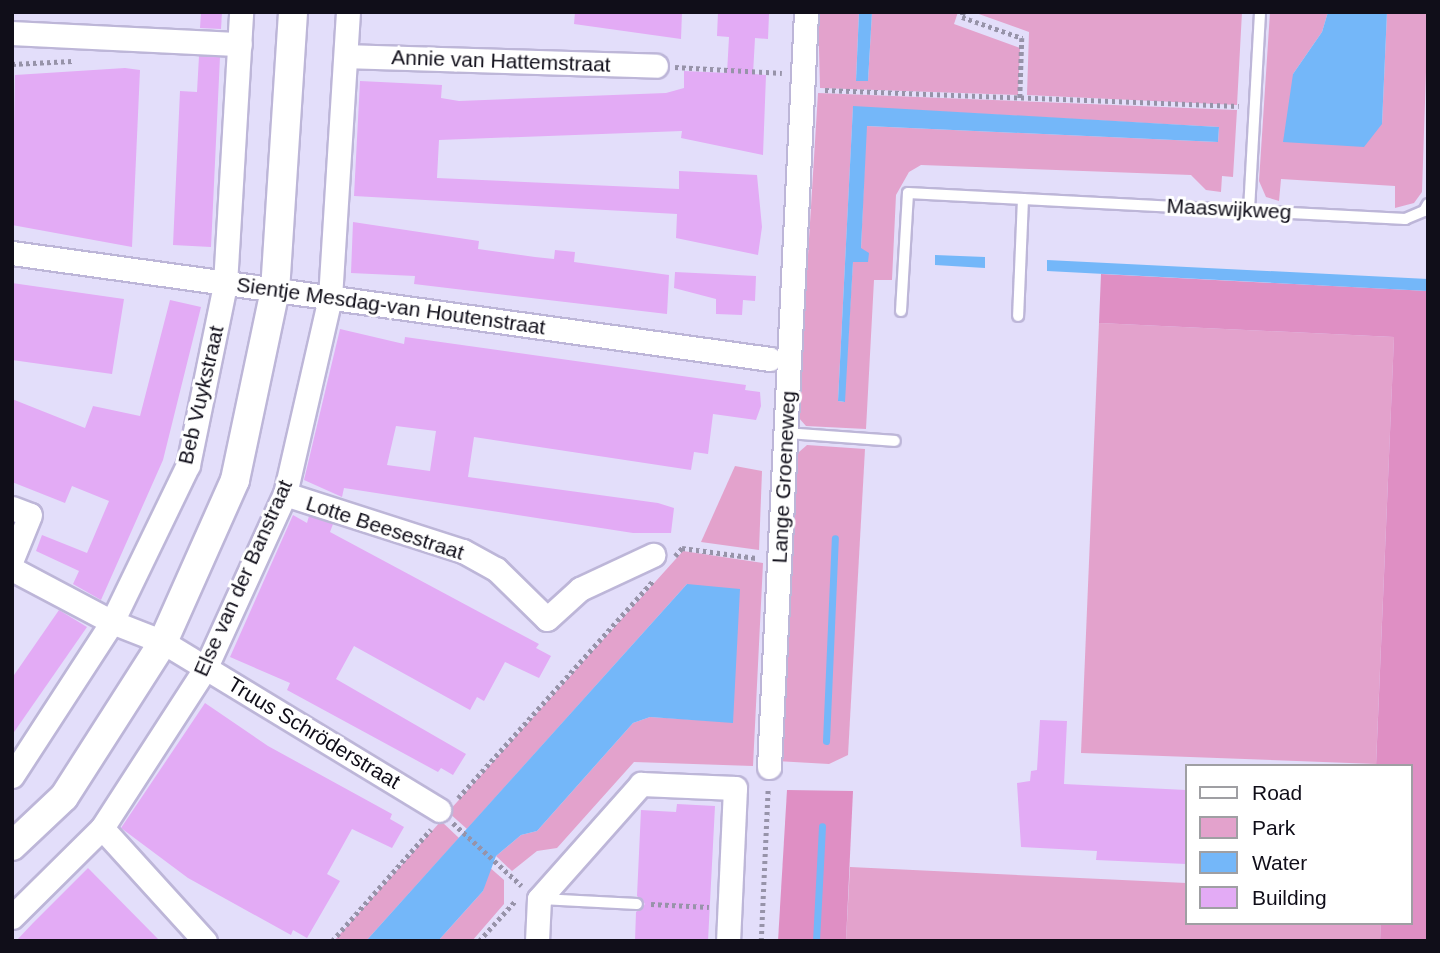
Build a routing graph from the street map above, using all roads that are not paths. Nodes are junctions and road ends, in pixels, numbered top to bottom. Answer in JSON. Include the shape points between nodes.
{"nodes":[{"id":1,"x":241,"y":12,"type":"edge"},
{"id":2,"x":293,"y":12,"type":"edge"},
{"id":3,"x":348,"y":12,"type":"edge"},
{"id":4,"x":806,"y":12,"type":"edge"},
{"id":5,"x":1260,"y":12,"type":"edge"},
{"id":6,"x":12,"y":33,"type":"edge"},
{"id":7,"x":240,"y":44,"type":"junction"},
{"id":8,"x":346,"y":56,"type":"junction"},
{"id":9,"x":656,"y":66,"type":"road end"},
{"id":10,"x":1023,"y":199,"type":"junction"},
{"id":11,"x":1428,"y":204,"type":"edge"},
{"id":12,"x":1249,"y":210,"type":"junction"},
{"id":13,"x":12,"y":253,"type":"edge"},
{"id":14,"x":225,"y":284,"type":"junction"},
{"id":15,"x":275,"y":290,"type":"junction"},
{"id":16,"x":330,"y":298,"type":"junction"},
{"id":17,"x":901,"y":311,"type":"dead end"},
{"id":18,"x":1018,"y":316,"type":"dead end"},
{"id":19,"x":769,"y":359,"type":"dead end"},
{"id":20,"x":786,"y":433,"type":"junction"},
{"id":21,"x":895,"y":441,"type":"dead end"},
{"id":22,"x":285,"y":494,"type":"junction"},
{"id":23,"x":12,"y":508,"type":"edge"},
{"id":24,"x":12,"y":559,"type":"edge"},
{"id":25,"x":659,"y":561,"type":"road end"},
{"id":26,"x":12,"y":569,"type":"edge"},
{"id":27,"x":112,"y":622,"type":"junction"},
{"id":28,"x":163,"y":642,"type":"junction"},
{"id":29,"x":206,"y":667,"type":"junction"},
{"id":30,"x":769,"y":767,"type":"road end"},
{"id":31,"x":12,"y":776,"type":"edge"},
{"id":32,"x":443,"y":813,"type":"road end"},
{"id":33,"x":102,"y":828,"type":"junction"},
{"id":34,"x":12,"y":846,"type":"edge"},
{"id":35,"x":532,"y":894,"type":"junction"},
{"id":36,"x":636,"y":904,"type":"road end"},
{"id":37,"x":12,"y":917,"type":"edge"},
{"id":38,"x":205,"y":941,"type":"edge"},
{"id":39,"x":537,"y":941,"type":"edge"},
{"id":40,"x":728,"y":941,"type":"edge"}],
"edges":[{"from":1,"to":7,"type":"street","name":"Beb Vuykstraat"},
{"from":2,"to":15,"type":"street"},
{"from":3,"to":8,"type":"street","name":"Else van der Banstraat"},
{"from":4,"to":20,"type":"street","name":"Lange Groeneweg"},
{"from":5,"to":12,"type":"lane"},
{"from":6,"to":7,"type":"street"},
{"from":7,"to":14,"type":"street","name":"Beb Vuykstraat"},
{"from":8,"to":9,"type":"street","name":"Annie van Hattemstraat"},
{"from":8,"to":16,"type":"street","name":"Else van der Banstraat"},
{"from":10,"to":12,"type":"lane","name":"Maaswijkweg"},
{"from":10,"to":17,"type":"lane","name":"Maaswijkweg","via":[[908,193]]},
{"from":10,"to":18,"type":"lane"},
{"from":11,"to":12,"type":"lane","name":"Maaswijkweg","via":[[1424,211],[1405,219]]},
{"from":13,"to":14,"type":"street","name":"Sientje Mesdag-van Houtenstraat"},
{"from":14,"to":15,"type":"street","name":"Sientje Mesdag-van Houtenstraat"},
{"from":14,"to":27,"type":"street","name":"Beb Vuykstraat","via":[[188,465]]},
{"from":15,"to":16,"type":"street","name":"Sientje Mesdag-van Houtenstraat"},
{"from":15,"to":28,"type":"street","via":[[235,480]]},
{"from":16,"to":19,"type":"street","name":"Sientje Mesdag-van Houtenstraat"},
{"from":16,"to":22,"type":"street","name":"Else van der Banstraat"},
{"from":20,"to":21,"type":"lane"},
{"from":20,"to":30,"type":"street","name":"Lange Groeneweg"},
{"from":22,"to":25,"type":"street","name":"Lotte Beesestraat","via":[[463,551],[496,569],[547,619],[580,589]]},
{"from":22,"to":29,"type":"street","name":"Else van der Banstraat"},
{"from":23,"to":24,"type":"street","via":[[30,515]]},
{"from":26,"to":27,"type":"street","name":"Truus Schröderstraat"},
{"from":27,"to":28,"type":"street","name":"Truus Schröderstraat"},
{"from":27,"to":31,"type":"street","name":"Beb Vuykstraat"},
{"from":28,"to":29,"type":"street","name":"Truus Schröderstraat"},
{"from":28,"to":34,"type":"street","via":[[64,797]]},
{"from":29,"to":32,"type":"street","name":"Truus Schröderstraat"},
{"from":29,"to":33,"type":"street","name":"Else van der Banstraat"},
{"from":33,"to":37,"type":"street","name":"Else van der Banstraat"},
{"from":33,"to":38,"type":"street"},
{"from":35,"to":36,"type":"lane"},
{"from":35,"to":39,"type":"street"},
{"from":35,"to":40,"type":"street","via":[[641,784],[735,788]]}]}
